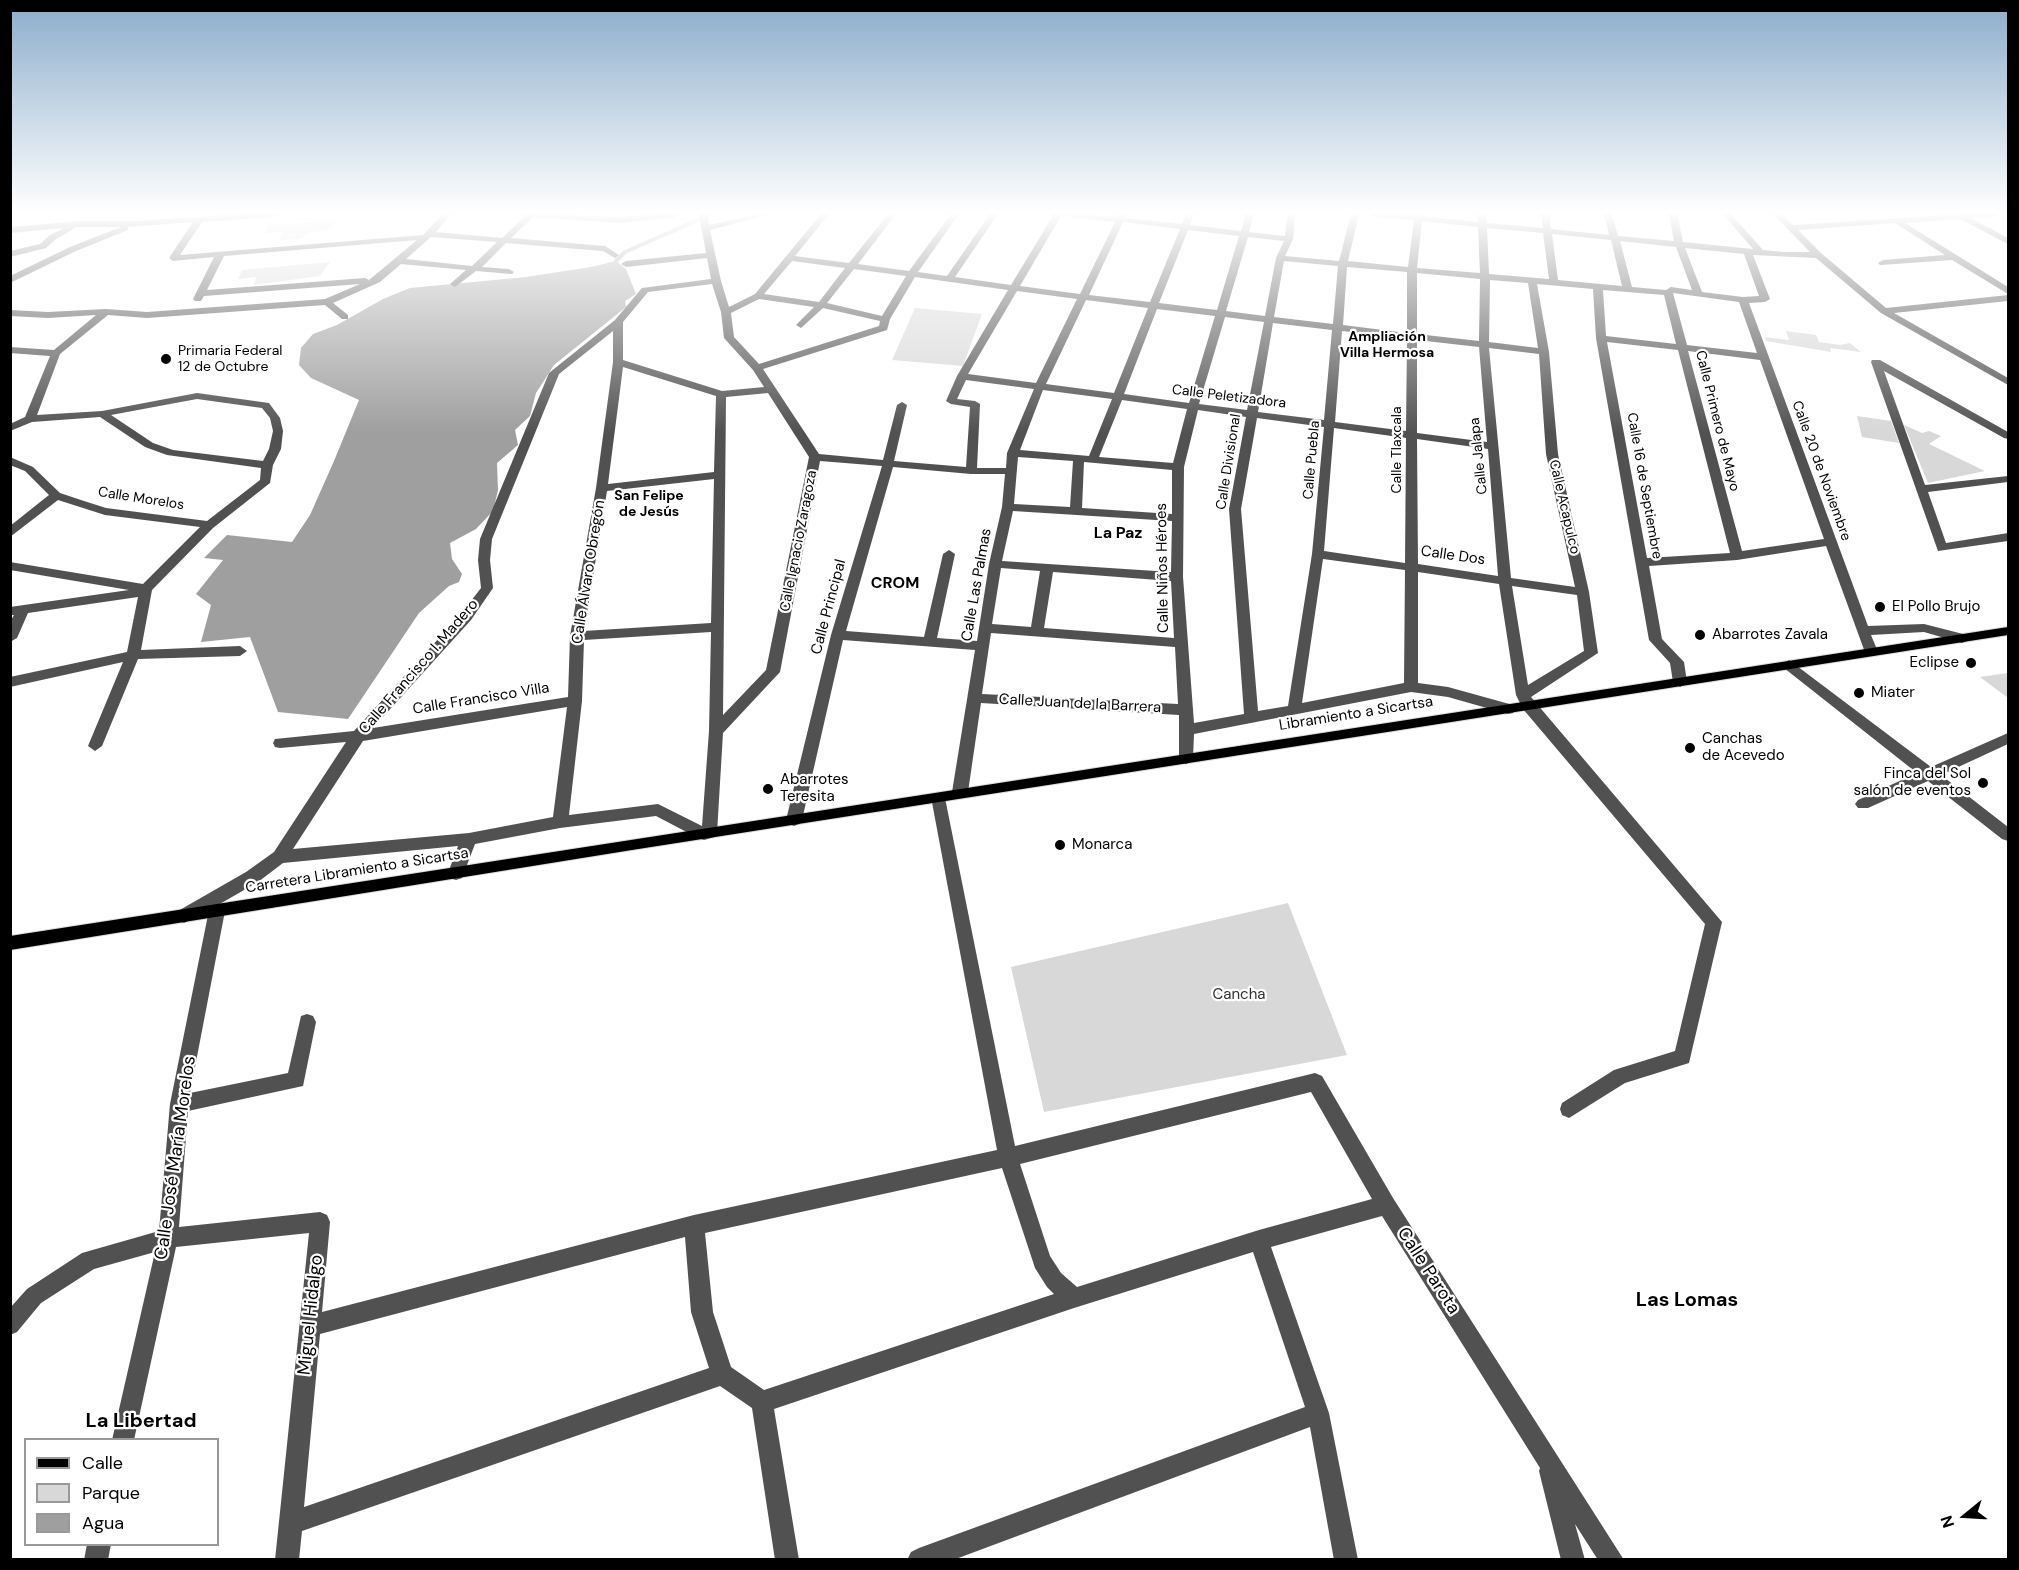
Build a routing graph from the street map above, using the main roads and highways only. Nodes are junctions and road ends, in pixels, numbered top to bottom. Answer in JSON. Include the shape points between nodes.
{"nodes":[{"id":1,"x":2008,"y":631,"type":"edge"},
{"id":2,"x":706,"y":834,"type":"joint"},
{"id":3,"x":10,"y":943,"type":"edge"}],
"edges":[{"from":1,"to":2,"type":"main road","name":"Libramiento a Sicartsa","via":[[1680,682],[1526,700],[1508,709]]},
{"from":2,"to":3,"type":"main road","name":"Carretera Libramiento a Sicartsa"}]}
